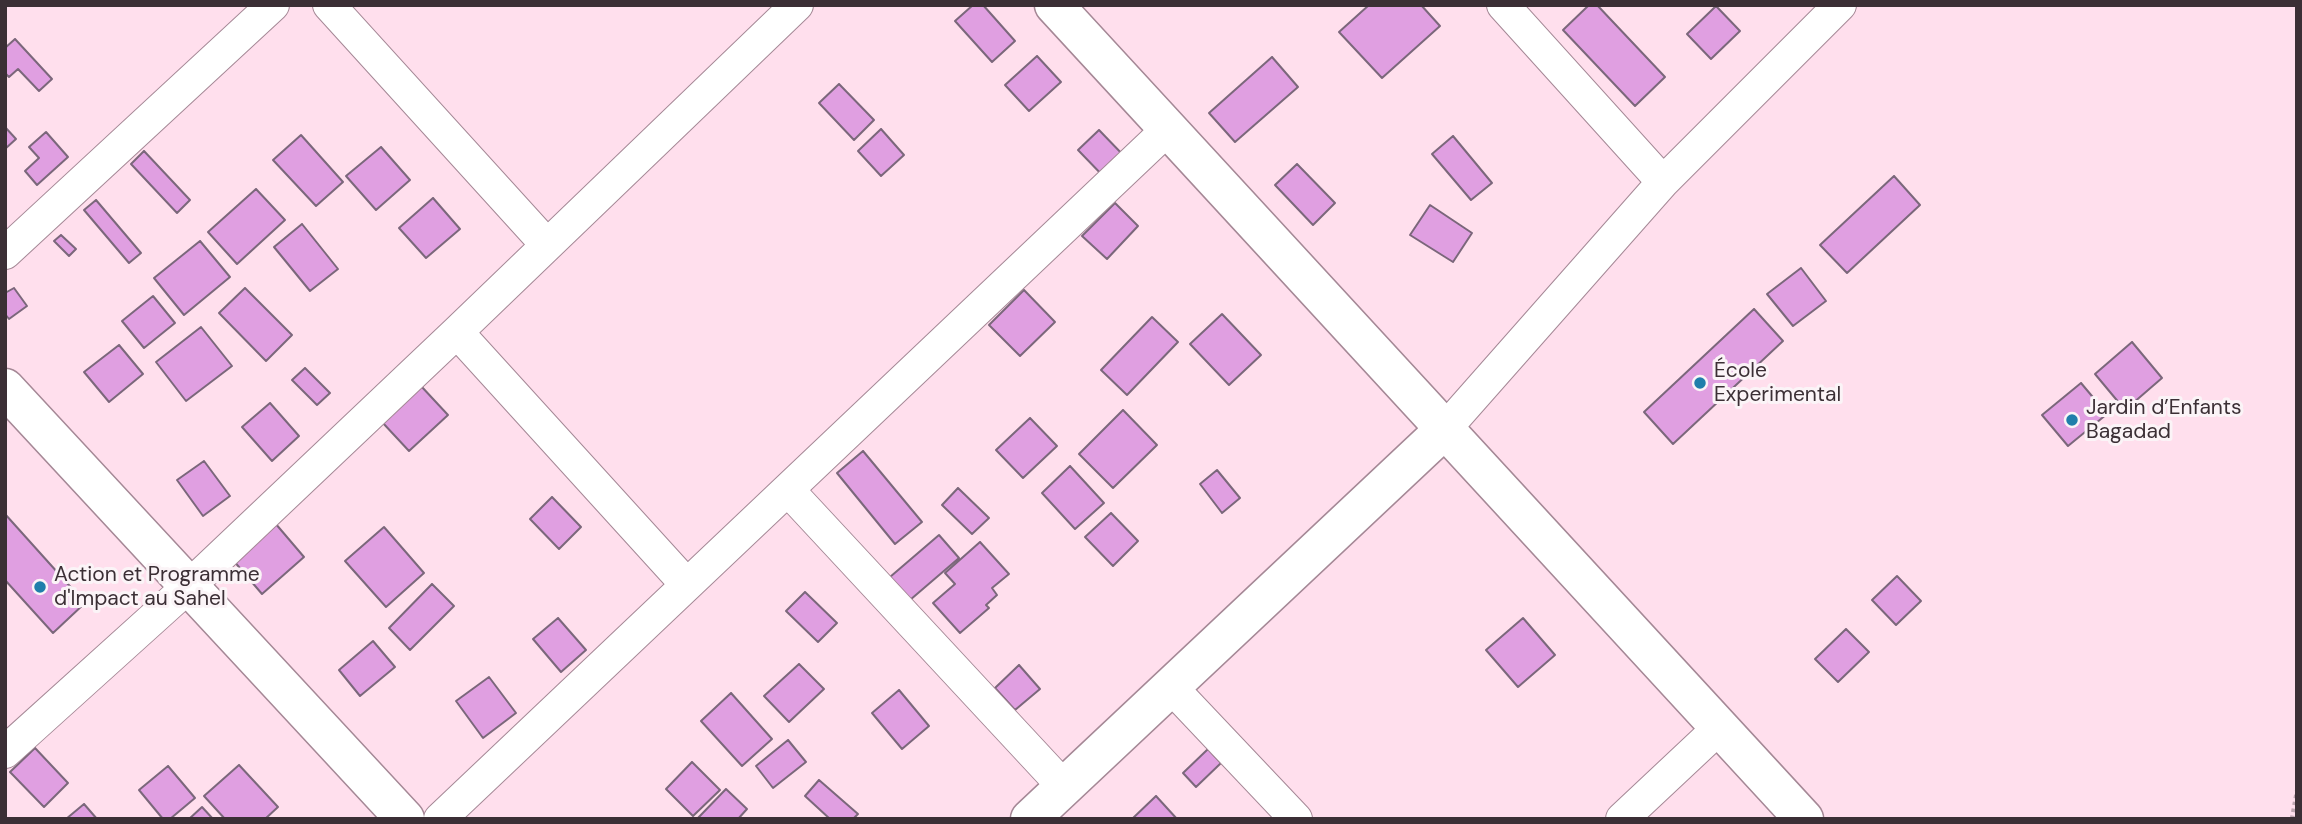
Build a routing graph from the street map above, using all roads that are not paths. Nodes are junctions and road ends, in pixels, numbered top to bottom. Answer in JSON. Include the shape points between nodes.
{"nodes":[{"id":1,"x":273,"y":5,"type":"edge"},
{"id":2,"x":329,"y":5,"type":"edge"},
{"id":3,"x":797,"y":5,"type":"edge"},
{"id":4,"x":1054,"y":5,"type":"edge"},
{"id":5,"x":1503,"y":5,"type":"edge"},
{"id":6,"x":1840,"y":5,"type":"edge"},
{"id":7,"x":1168,"y":129,"type":"junction"},
{"id":8,"x":1663,"y":182,"type":"junction"},
{"id":9,"x":547,"y":246,"type":"junction"},
{"id":10,"x":5,"y":253,"type":"edge"},
{"id":11,"x":457,"y":332,"type":"junction"},
{"id":12,"x":5,"y":388,"type":"edge"},
{"id":13,"x":1445,"y":429,"type":"junction"},
{"id":14,"x":788,"y":490,"type":"junction"},
{"id":15,"x":687,"y":585,"type":"junction"},
{"id":16,"x":189,"y":586,"type":"junction"},
{"id":17,"x":1172,"y":688,"type":"junction"},
{"id":18,"x":1720,"y":727,"type":"junction"},
{"id":19,"x":5,"y":752,"type":"edge"},
{"id":20,"x":1065,"y":788,"type":"junction"},
{"id":21,"x":405,"y":819,"type":"edge"},
{"id":22,"x":440,"y":819,"type":"edge"},
{"id":23,"x":1030,"y":819,"type":"edge"},
{"id":24,"x":1296,"y":819,"type":"edge"},
{"id":25,"x":1622,"y":819,"type":"edge"},
{"id":26,"x":1804,"y":819,"type":"edge"}],
"edges":[{"from":1,"to":10,"type":"street"},
{"from":2,"to":9,"type":"street"},
{"from":3,"to":9,"type":"street"},
{"from":4,"to":7,"type":"street"},
{"from":5,"to":8,"type":"street"},
{"from":6,"to":8,"type":"street"},
{"from":7,"to":13,"type":"street"},
{"from":7,"to":14,"type":"street"},
{"from":8,"to":13,"type":"street"},
{"from":9,"to":11,"type":"street"},
{"from":11,"to":15,"type":"street"},
{"from":11,"to":16,"type":"street"},
{"from":12,"to":16,"type":"street"},
{"from":13,"to":17,"type":"street"},
{"from":13,"to":18,"type":"street"},
{"from":14,"to":15,"type":"street"},
{"from":14,"to":20,"type":"street"},
{"from":15,"to":22,"type":"street"},
{"from":16,"to":19,"type":"street"},
{"from":16,"to":21,"type":"street"},
{"from":17,"to":20,"type":"street"},
{"from":17,"to":24,"type":"street"},
{"from":18,"to":25,"type":"street"},
{"from":18,"to":26,"type":"street"},
{"from":20,"to":23,"type":"street"}]}
